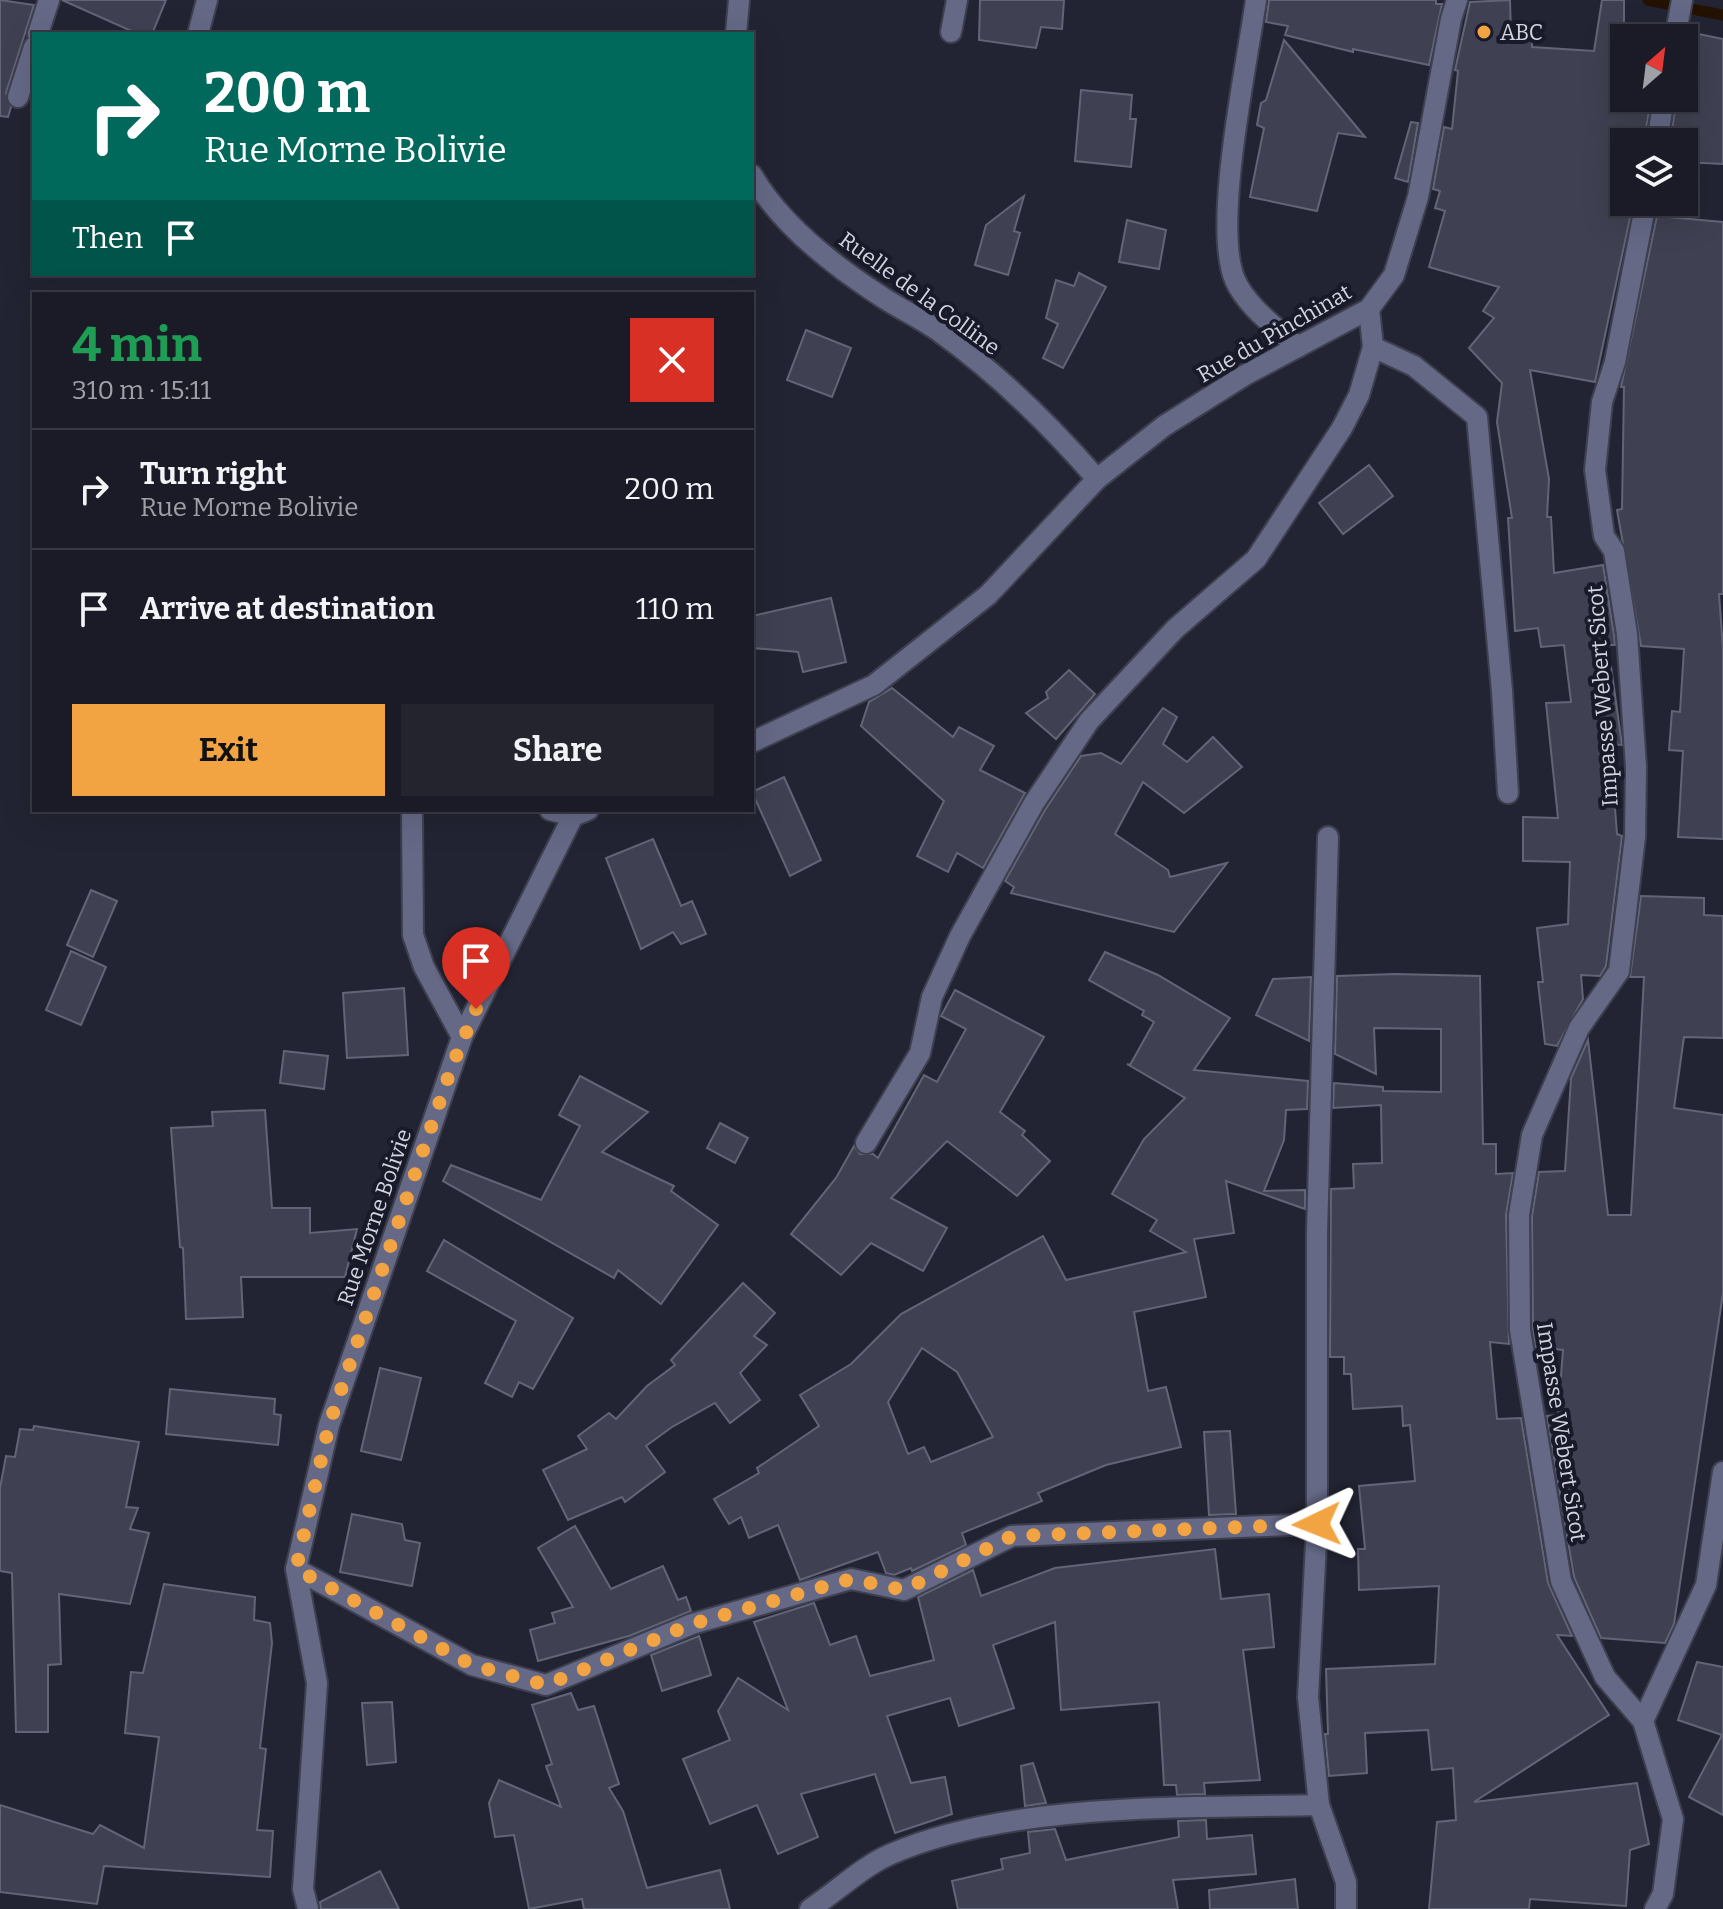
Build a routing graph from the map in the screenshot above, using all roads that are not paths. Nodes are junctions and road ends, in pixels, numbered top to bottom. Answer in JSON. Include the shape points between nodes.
{"nodes":[{"id":1,"x":49,"y":0,"type":"edge"},
{"id":2,"x":207,"y":0,"type":"edge"},
{"id":3,"x":739,"y":0,"type":"edge"},
{"id":4,"x":957,"y":0,"type":"edge"},
{"id":5,"x":1256,"y":0,"type":"edge"},
{"id":6,"x":1457,"y":0,"type":"edge"},
{"id":7,"x":39,"y":32,"type":"edge"},
{"id":8,"x":199,"y":32,"type":"edge"},
{"id":9,"x":736,"y":32,"type":"edge"},
{"id":10,"x":951,"y":32,"type":"dead end"},
{"id":11,"x":32,"y":53,"type":"edge"},
{"id":12,"x":18,"y":97,"type":"dead end"},
{"id":13,"x":754,"y":178,"type":"edge"},
{"id":14,"x":1643,"y":216,"type":"edge"},
{"id":15,"x":1369,"y":309,"type":"junction"},
{"id":16,"x":1298,"y":347,"type":"junction"},
{"id":17,"x":1373,"y":347,"type":"junction"},
{"id":18,"x":1097,"y":479,"type":"junction"},
{"id":19,"x":754,"y":741,"type":"edge"},
{"id":20,"x":1508,"y":793,"type":"dead end"},
{"id":21,"x":412,"y":812,"type":"edge"},
{"id":22,"x":580,"y":813,"type":"edge"},
{"id":23,"x":1328,"y":837,"type":"dead end"},
{"id":24,"x":462,"y":1037,"type":"junction"},
{"id":25,"x":866,"y":1143,"type":"dead end"},
{"id":26,"x":1723,"y":1472,"type":"edge"},
{"id":27,"x":1317,"y":1524,"type":"junction"},
{"id":28,"x":296,"y":1569,"type":"junction"},
{"id":29,"x":1643,"y":1721,"type":"junction"},
{"id":30,"x":1319,"y":1805,"type":"junction"},
{"id":31,"x":308,"y":1909,"type":"edge"},
{"id":32,"x":810,"y":1909,"type":"edge"},
{"id":33,"x":1346,"y":1909,"type":"edge"},
{"id":34,"x":1655,"y":1909,"type":"edge"}],
"edges":[{"from":1,"to":7,"type":"street"},
{"from":2,"to":8,"type":"street"},
{"from":3,"to":9,"type":"street"},
{"from":4,"to":10,"type":"street"},
{"from":5,"to":16,"type":"street","via":[[1233,156],[1227,247],[1236,282],[1260,313]]},
{"from":6,"to":15,"type":"street","name":"Rue du Pinchinat","via":[[1418,197],[1394,275]]},
{"from":11,"to":12,"type":"street"},
{"from":13,"to":18,"type":"street","name":"Ruelle de la Colline","via":[[766,199],[832,261],[937,330],[1052,427]]},
{"from":14,"to":29,"type":"street","name":"Impasse Webert Sicot","via":[[1615,362],[1602,402],[1595,470],[1627,634],[1636,767],[1635,837],[1619,971],[1579,1028],[1532,1135],[1519,1215],[1520,1330],[1561,1581],[1605,1677]]},
{"from":15,"to":16,"type":"street","name":"Rue du Pinchinat"},
{"from":15,"to":17,"type":"street"},
{"from":16,"to":18,"type":"street","name":"Rue du Pinchinat","via":[[1164,426]]},
{"from":17,"to":20,"type":"street","via":[[1414,366],[1477,417]]},
{"from":17,"to":25,"type":"street","via":[[1359,395],[1342,428],[1256,559],[1175,629],[1089,721],[1034,803],[954,948],[932,997],[920,1053]]},
{"from":18,"to":19,"type":"street","via":[[988,595],[915,656],[874,685]]},
{"from":21,"to":24,"type":"street","via":[[413,935]]},
{"from":22,"to":24,"type":"street","name":"Rue Morne Bolivie"},
{"from":23,"to":27,"type":"street","via":[[1317,1218]]},
{"from":24,"to":28,"type":"street","name":"Rue Morne Bolivie","via":[[329,1425]]},
{"from":26,"to":29,"type":"street","via":[[1706,1585]]},
{"from":27,"to":28,"type":"street","via":[[1012,1536],[904,1590],[851,1579],[692,1624],[546,1685],[472,1665]]},
{"from":27,"to":30,"type":"street","via":[[1308,1697]]},
{"from":28,"to":31,"type":"street","name":"Rue Morne Bolivie","via":[[317,1683],[303,1889]]},
{"from":29,"to":34,"type":"street","via":[[1673,1819],[1663,1894]]},
{"from":30,"to":32,"type":"street","via":[[1107,1811],[973,1828],[889,1854]]},
{"from":30,"to":33,"type":"street","via":[[1346,1882]]}]}
